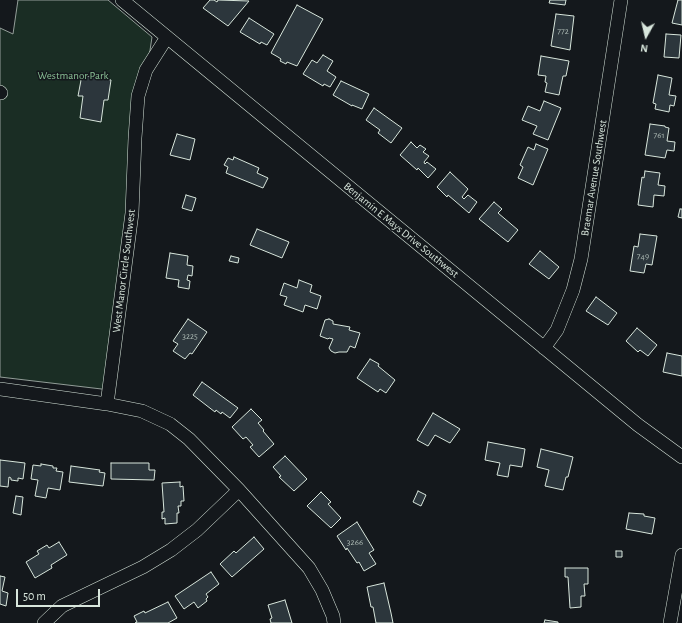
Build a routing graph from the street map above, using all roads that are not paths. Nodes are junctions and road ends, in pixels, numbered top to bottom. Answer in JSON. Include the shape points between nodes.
{"nodes":[{"id":1,"x":122,"y":0,"type":"edge"},
{"id":2,"x":621,"y":0,"type":"edge"},
{"id":3,"x":167,"y":37,"type":"junction"},
{"id":4,"x":544,"y":348,"type":"junction"},
{"id":5,"x":0,"y":389,"type":"edge"},
{"id":6,"x":107,"y":404,"type":"junction"},
{"id":7,"x":682,"y":457,"type":"edge"},
{"id":8,"x":239,"y":490,"type":"junction"},
{"id":9,"x":682,"y":555,"type":"edge"},
{"id":10,"x":44,"y":623,"type":"edge"},
{"id":11,"x":334,"y":623,"type":"edge"},
{"id":12,"x":670,"y":623,"type":"edge"}],
"edges":[{"from":1,"to":3,"type":"street","name":"Benjamin E Mays Drive Southwest"},
{"from":2,"to":4,"type":"street","name":"Braemar Avenue Southwest","via":[[581,259],[573,290],[557,330]]},
{"from":3,"to":4,"type":"street","name":"Benjamin E Mays Drive Southwest"},
{"from":3,"to":6,"type":"street","name":"West Manor Circle Southwest","via":[[146,70],[138,96],[132,213]]},
{"from":4,"to":7,"type":"street","name":"Benjamin E Mays Drive Southwest","via":[[638,425]]},
{"from":5,"to":6,"type":"street"},
{"from":6,"to":8,"type":"street","via":[[142,411],[170,424],[189,439]]},
{"from":8,"to":10,"type":"street","via":[[197,530],[171,550],[143,567],[62,606]]},
{"from":8,"to":11,"type":"street","via":[[309,568],[322,590]]},
{"from":9,"to":12,"type":"street"}]}
